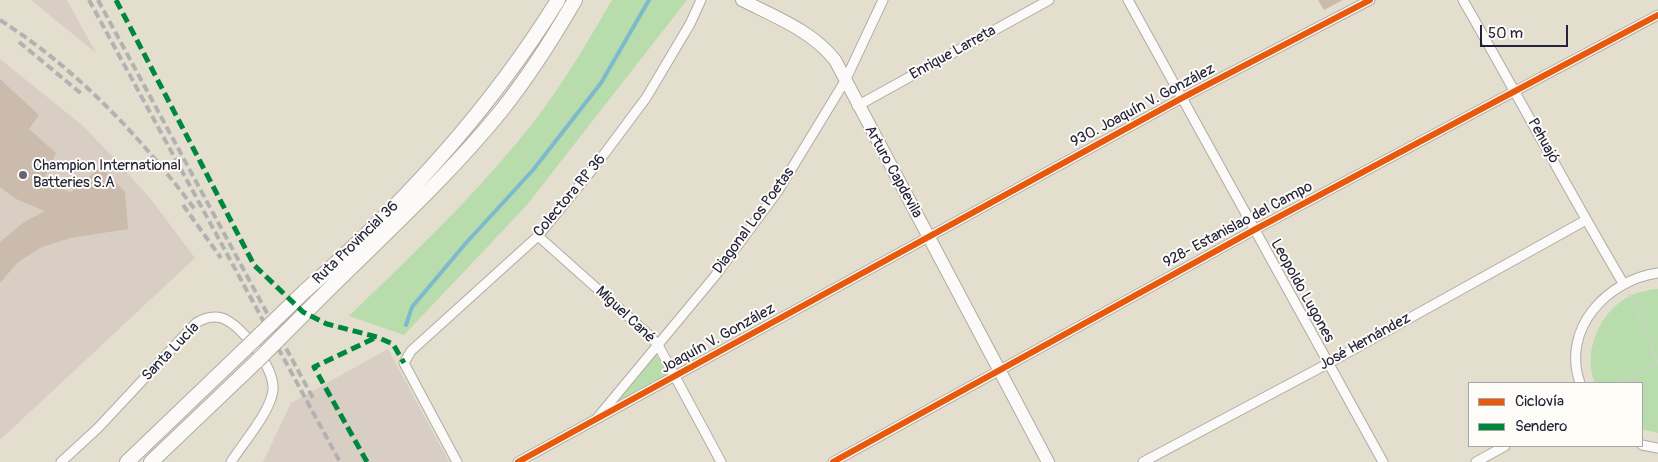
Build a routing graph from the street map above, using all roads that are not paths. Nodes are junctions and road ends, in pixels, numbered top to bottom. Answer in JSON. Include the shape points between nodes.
{"nodes":[{"id":1,"x":558,"y":0,"type":"edge"},
{"id":2,"x":575,"y":0,"type":"edge"},
{"id":3,"x":702,"y":0,"type":"edge"},
{"id":4,"x":742,"y":0,"type":"edge"},
{"id":5,"x":882,"y":0,"type":"edge"},
{"id":6,"x":1049,"y":0,"type":"edge"},
{"id":7,"x":1128,"y":0,"type":"edge"},
{"id":8,"x":1370,"y":0,"type":"edge"},
{"id":9,"x":1463,"y":0,"type":"edge"},
{"id":10,"x":1658,"y":15,"type":"edge"},
{"id":11,"x":845,"y":81,"type":"junction"},
{"id":12,"x":1516,"y":92,"type":"junction"},
{"id":13,"x":1182,"y":98,"type":"junction"},
{"id":14,"x":857,"y":106,"type":"junction"},
{"id":15,"x":1586,"y":220,"type":"junction"},
{"id":16,"x":1254,"y":230,"type":"junction"},
{"id":17,"x":538,"y":236,"type":"junction"},
{"id":18,"x":929,"y":238,"type":"junction"},
{"id":19,"x":1658,"y":273,"type":"edge"},
{"id":20,"x":1623,"y":282,"type":"junction"},
{"id":21,"x":658,"y":345,"type":"junction"},
{"id":22,"x":1328,"y":363,"type":"junction"},
{"id":23,"x":999,"y":370,"type":"junction"},
{"id":24,"x":676,"y":377,"type":"junction"},
{"id":25,"x":1580,"y":382,"type":"edge"},
{"id":26,"x":595,"y":420,"type":"junction"},
{"id":27,"x":1643,"y":445,"type":"edge"},
{"id":28,"x":1503,"y":447,"type":"edge"},
{"id":29,"x":1658,"y":448,"type":"edge"},
{"id":30,"x":62,"y":462,"type":"edge"},
{"id":31,"x":127,"y":462,"type":"edge"},
{"id":32,"x":151,"y":462,"type":"edge"},
{"id":33,"x":231,"y":462,"type":"edge"},
{"id":34,"x":457,"y":462,"type":"edge"},
{"id":35,"x":518,"y":462,"type":"edge"},
{"id":36,"x":721,"y":462,"type":"edge"},
{"id":37,"x":833,"y":462,"type":"edge"},
{"id":38,"x":1048,"y":462,"type":"edge"},
{"id":39,"x":1143,"y":462,"type":"edge"},
{"id":40,"x":1383,"y":462,"type":"edge"},
{"id":41,"x":1476,"y":462,"type":"edge"}],
"edges":[{"from":1,"to":31,"type":"main road","name":"Ruta Provincial 36","bridge":true,"via":[[472,122],[392,209]]},
{"from":2,"to":32,"type":"main road","name":"Ruta Provincial 36","bridge":true,"via":[[543,53],[484,130],[435,185]]},
{"from":3,"to":17,"type":"street","name":"Colectora RP 36","via":[[646,98]]},
{"from":4,"to":11,"type":"street","name":"Arturo Capdevila","via":[[819,42]]},
{"from":5,"to":11,"type":"street","name":"Diagonal Los Poetas"},
{"from":6,"to":14,"type":"street","name":"Enrique Larreta"},
{"from":7,"to":13,"type":"street","name":"Leopoldo Lugones"},
{"from":8,"to":13,"type":"street","name":"930. Joaquín V. González"},
{"from":9,"to":12,"type":"street","name":"Pehuajó"},
{"from":10,"to":12,"type":"street","name":"928- Estanislao del Campo"},
{"from":11,"to":14,"type":"street","name":"Arturo Capdevila"},
{"from":11,"to":21,"type":"street","name":"Diagonal Los Poetas","via":[[767,207]]},
{"from":12,"to":15,"type":"street","name":"Pehuajó"},
{"from":12,"to":16,"type":"street","name":"928- Estanislao del Campo"},
{"from":13,"to":16,"type":"street","name":"Leopoldo Lugones"},
{"from":13,"to":18,"type":"street","name":"930. Joaquín V. González"},
{"from":14,"to":18,"type":"street","name":"Arturo Capdevila"},
{"from":15,"to":20,"type":"street","name":"Pehuajó"},
{"from":15,"to":22,"type":"street","name":"José Hernández"},
{"from":16,"to":22,"type":"street","name":"Leopoldo Lugones"},
{"from":16,"to":23,"type":"street","name":"928- Estanislao del Campo"},
{"from":17,"to":21,"type":"street","name":"Miguel Cané"},
{"from":17,"to":34,"type":"street","name":"Colectora RP 36","via":[[411,350],[404,363]]},
{"from":18,"to":23,"type":"street","name":"Arturo Capdevila"},
{"from":18,"to":24,"type":"street","name":"Joaquín V. González"},
{"from":19,"to":20,"type":"street"},
{"from":20,"to":25,"type":"street","via":[[1590,313],[1580,334],[1576,357]]},
{"from":21,"to":24,"type":"street","name":"Miguel Cané"},
{"from":21,"to":26,"type":"street","name":"Diagonal Los Poetas"},
{"from":22,"to":39,"type":"street","name":"José Hernández"},
{"from":22,"to":40,"type":"street","name":"Leopoldo Lugones"},
{"from":23,"to":37,"type":"street","name":"928- Estanislao del Campo"},
{"from":23,"to":38,"type":"street","name":"Arturo Capdevila"},
{"from":24,"to":26,"type":"street","name":"Joaquín V. González"},
{"from":24,"to":36,"type":"street","name":"Miguel Cané"},
{"from":26,"to":35,"type":"street","name":"Joaquín V. González"},
{"from":27,"to":29,"type":"street"},
{"from":28,"to":41,"type":"street"},
{"from":30,"to":33,"type":"street","name":"Santa Lucía","via":[[196,323],[217,317],[244,335],[266,364],[273,388],[268,405]]}]}
